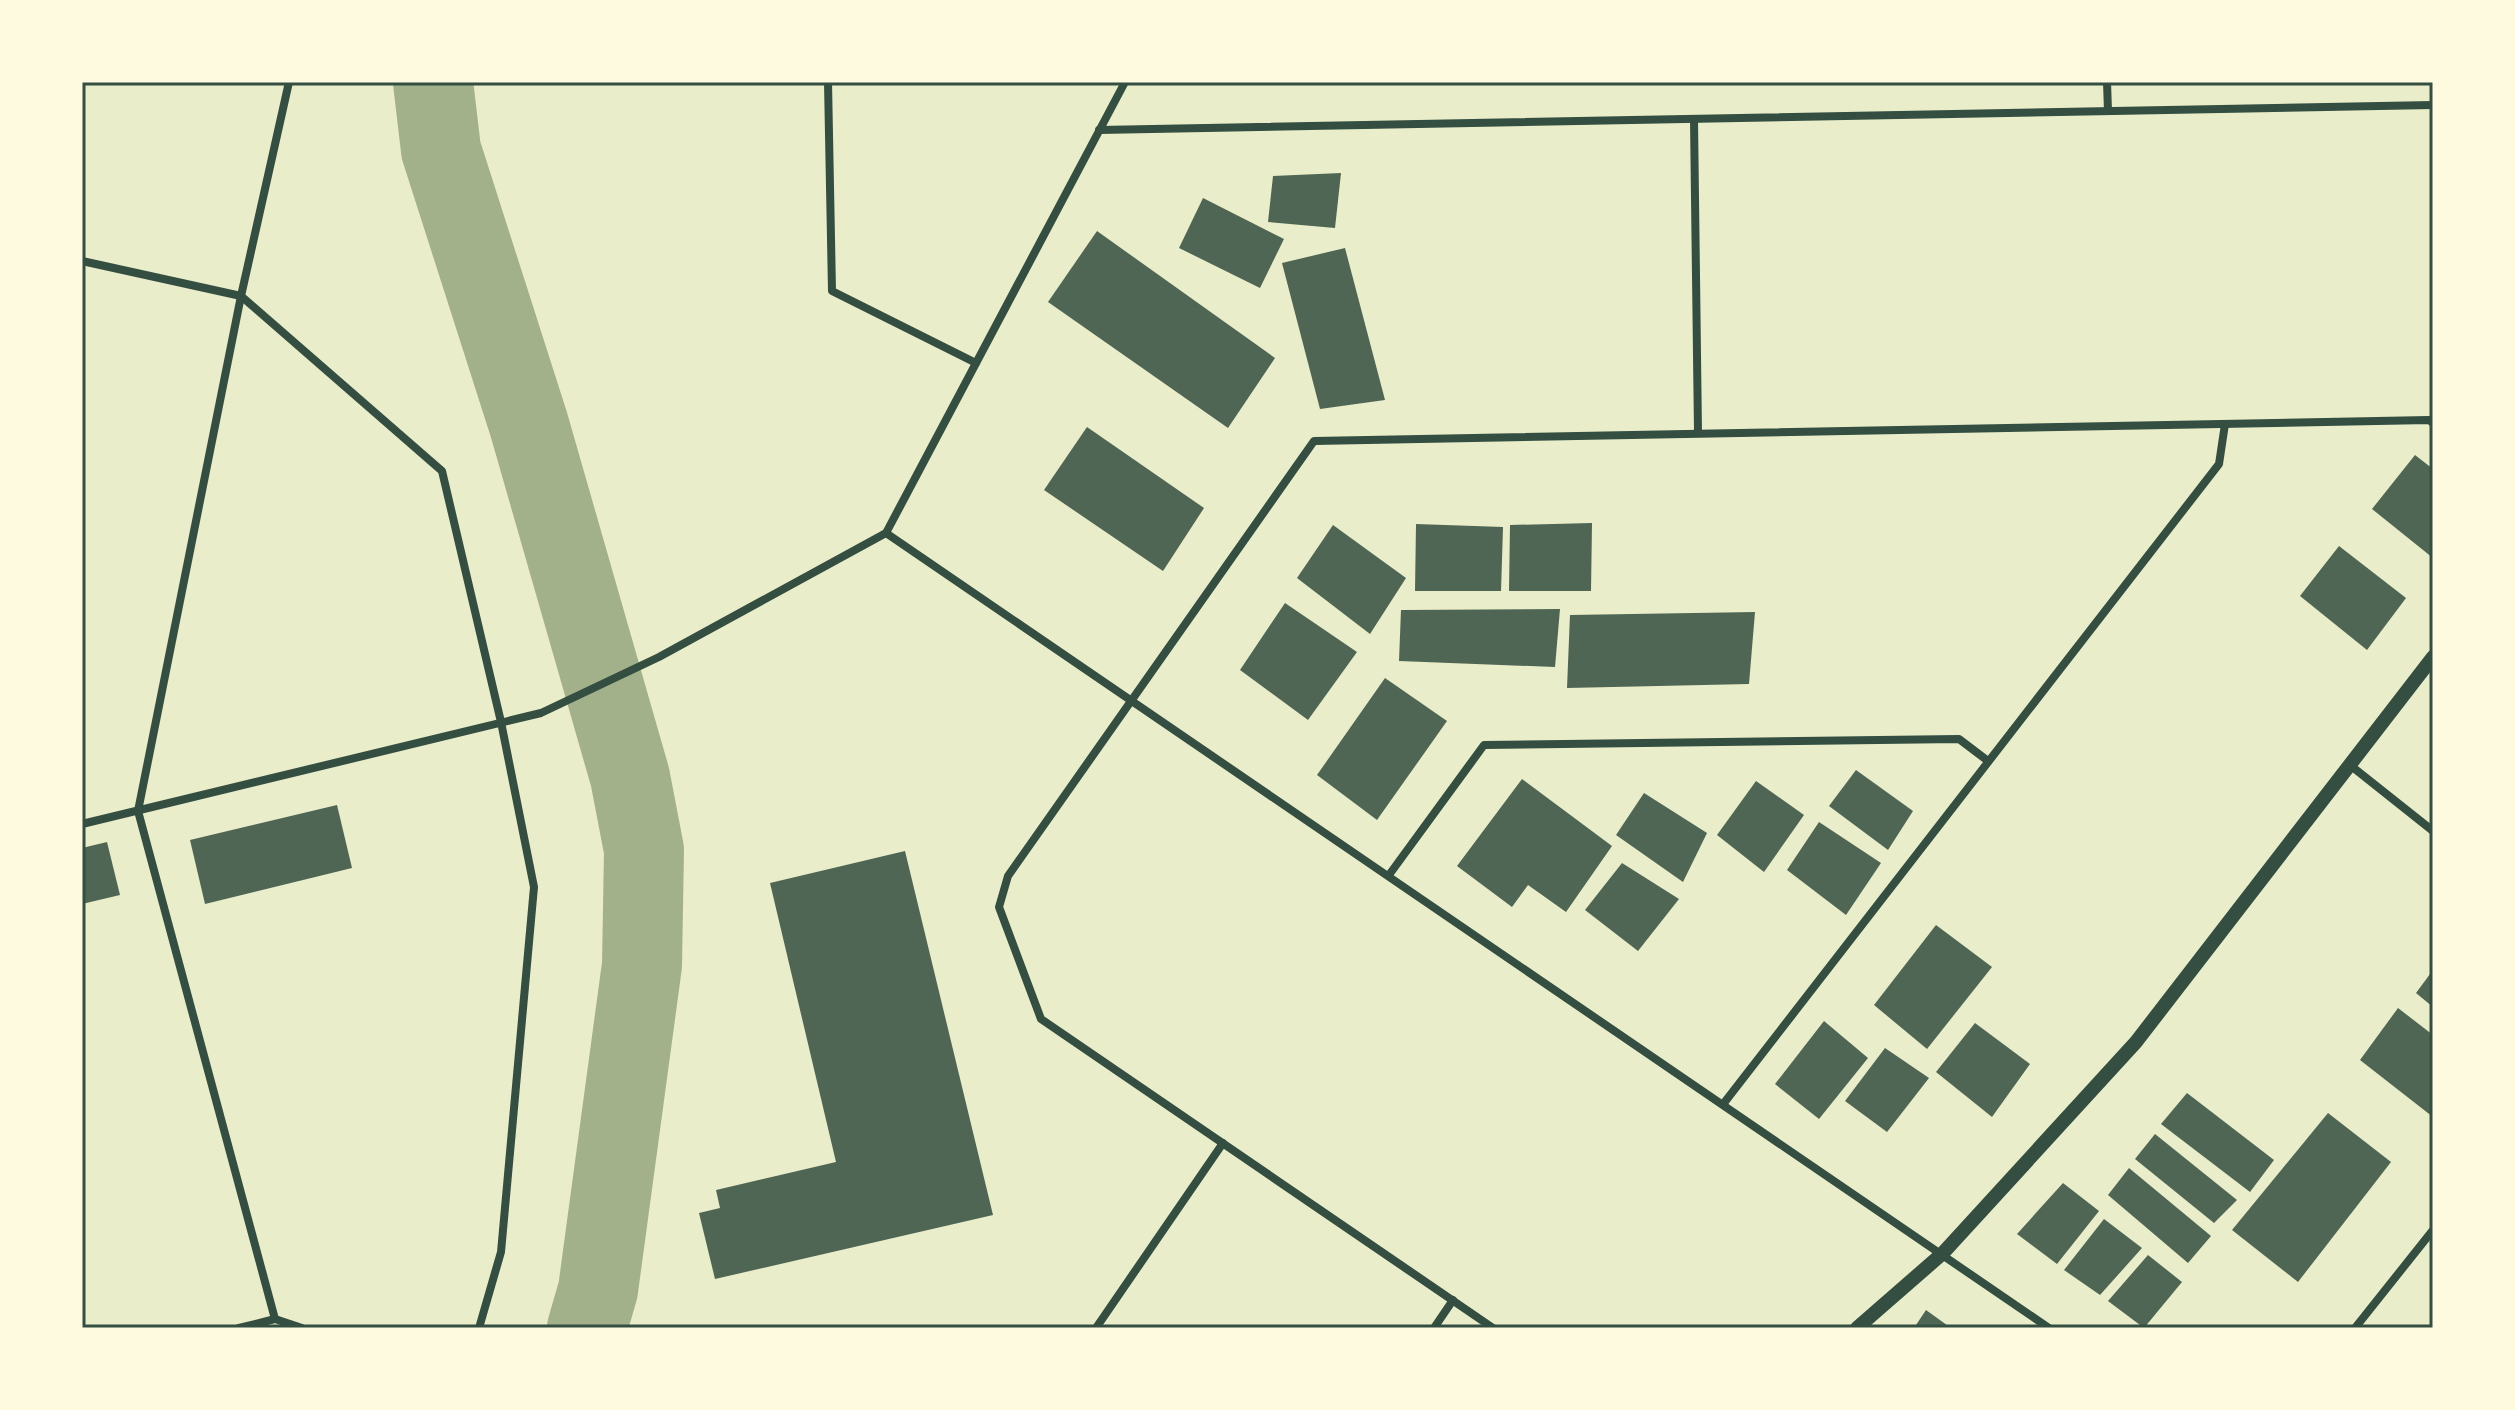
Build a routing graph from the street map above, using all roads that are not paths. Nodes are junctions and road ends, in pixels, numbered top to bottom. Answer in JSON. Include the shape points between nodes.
{"nodes":[{"id":1,"x":289,"y":82,"type":"edge"},
{"id":2,"x":828,"y":82,"type":"edge"},
{"id":3,"x":1125,"y":82,"type":"edge"},
{"id":4,"x":2107,"y":82,"type":"edge"},
{"id":5,"x":2433,"y":105,"type":"edge"},
{"id":6,"x":2108,"y":111,"type":"junction"},
{"id":7,"x":1694,"y":119,"type":"junction"},
{"id":8,"x":1099,"y":130,"type":"junction"},
{"id":9,"x":82,"y":261,"type":"edge"},
{"id":10,"x":241,"y":296,"type":"junction"},
{"id":11,"x":976,"y":363,"type":"junction"},
{"id":12,"x":2433,"y":423,"type":"edge"},
{"id":13,"x":2225,"y":424,"type":"junction"},
{"id":14,"x":1698,"y":433,"type":"junction"},
{"id":15,"x":886,"y":533,"type":"junction"},
{"id":16,"x":2433,"y":657,"type":"edge"},
{"id":17,"x":1130,"y":700,"type":"junction"},
{"id":18,"x":501,"y":722,"type":"junction"},
{"id":19,"x":1988,"y":761,"type":"junction"},
{"id":20,"x":2350,"y":765,"type":"junction"},
{"id":21,"x":138,"y":811,"type":"junction"},
{"id":22,"x":82,"y":824,"type":"edge"},
{"id":23,"x":2433,"y":831,"type":"edge"},
{"id":24,"x":1389,"y":875,"type":"junction"},
{"id":25,"x":1724,"y":1103,"type":"junction"},
{"id":26,"x":1223,"y":1143,"type":"junction"},
{"id":27,"x":2433,"y":1230,"type":"edge"},
{"id":28,"x":1943,"y":1253,"type":"junction"},
{"id":29,"x":1453,"y":1300,"type":"junction"},
{"id":30,"x":275,"y":1319,"type":"junction"},
{"id":31,"x":239,"y":1328,"type":"edge"},
{"id":32,"x":302,"y":1328,"type":"edge"},
{"id":33,"x":479,"y":1328,"type":"edge"},
{"id":34,"x":1096,"y":1328,"type":"edge"},
{"id":35,"x":1434,"y":1328,"type":"edge"},
{"id":36,"x":1493,"y":1328,"type":"edge"},
{"id":37,"x":1857,"y":1328,"type":"edge"},
{"id":38,"x":2049,"y":1328,"type":"edge"},
{"id":39,"x":2355,"y":1328,"type":"edge"}],
"edges":[{"from":1,"to":10,"type":"street"},
{"from":2,"to":11,"type":"street","via":[[832,291]]},
{"from":3,"to":8,"type":"street"},
{"from":4,"to":6,"type":"street"},
{"from":5,"to":6,"type":"street"},
{"from":6,"to":7,"type":"street"},
{"from":7,"to":8,"type":"street"},
{"from":7,"to":14,"type":"street"},
{"from":8,"to":11,"type":"street"},
{"from":9,"to":10,"type":"street"},
{"from":10,"to":18,"type":"street","via":[[442,471]]},
{"from":10,"to":21,"type":"street"},
{"from":11,"to":15,"type":"street"},
{"from":12,"to":13,"type":"street"},
{"from":13,"to":14,"type":"street"},
{"from":13,"to":19,"type":"street","via":[[2219,464]]},
{"from":14,"to":17,"type":"street","via":[[1314,441]]},
{"from":15,"to":17,"type":"street"},
{"from":15,"to":18,"type":"street","via":[[643,666],[541,713]]},
{"from":16,"to":20,"type":"street"},
{"from":17,"to":24,"type":"street"},
{"from":17,"to":26,"type":"street","via":[[1008,876],[999,907],[1041,1019]]},
{"from":18,"to":21,"type":"street"},
{"from":18,"to":33,"type":"street","via":[[534,887],[501,1252]]},
{"from":19,"to":24,"type":"street","via":[[1959,739],[1484,745]]},
{"from":19,"to":25,"type":"street"},
{"from":20,"to":23,"type":"street"},
{"from":20,"to":28,"type":"street","via":[[2136,1042]]},
{"from":21,"to":22,"type":"street"},
{"from":21,"to":30,"type":"street"},
{"from":24,"to":25,"type":"street"},
{"from":25,"to":28,"type":"street"},
{"from":26,"to":29,"type":"street"},
{"from":26,"to":34,"type":"street"},
{"from":27,"to":39,"type":"street"},
{"from":28,"to":37,"type":"street"},
{"from":28,"to":38,"type":"street"},
{"from":29,"to":35,"type":"street"},
{"from":29,"to":36,"type":"street"},
{"from":30,"to":31,"type":"street"},
{"from":30,"to":32,"type":"street"}]}
